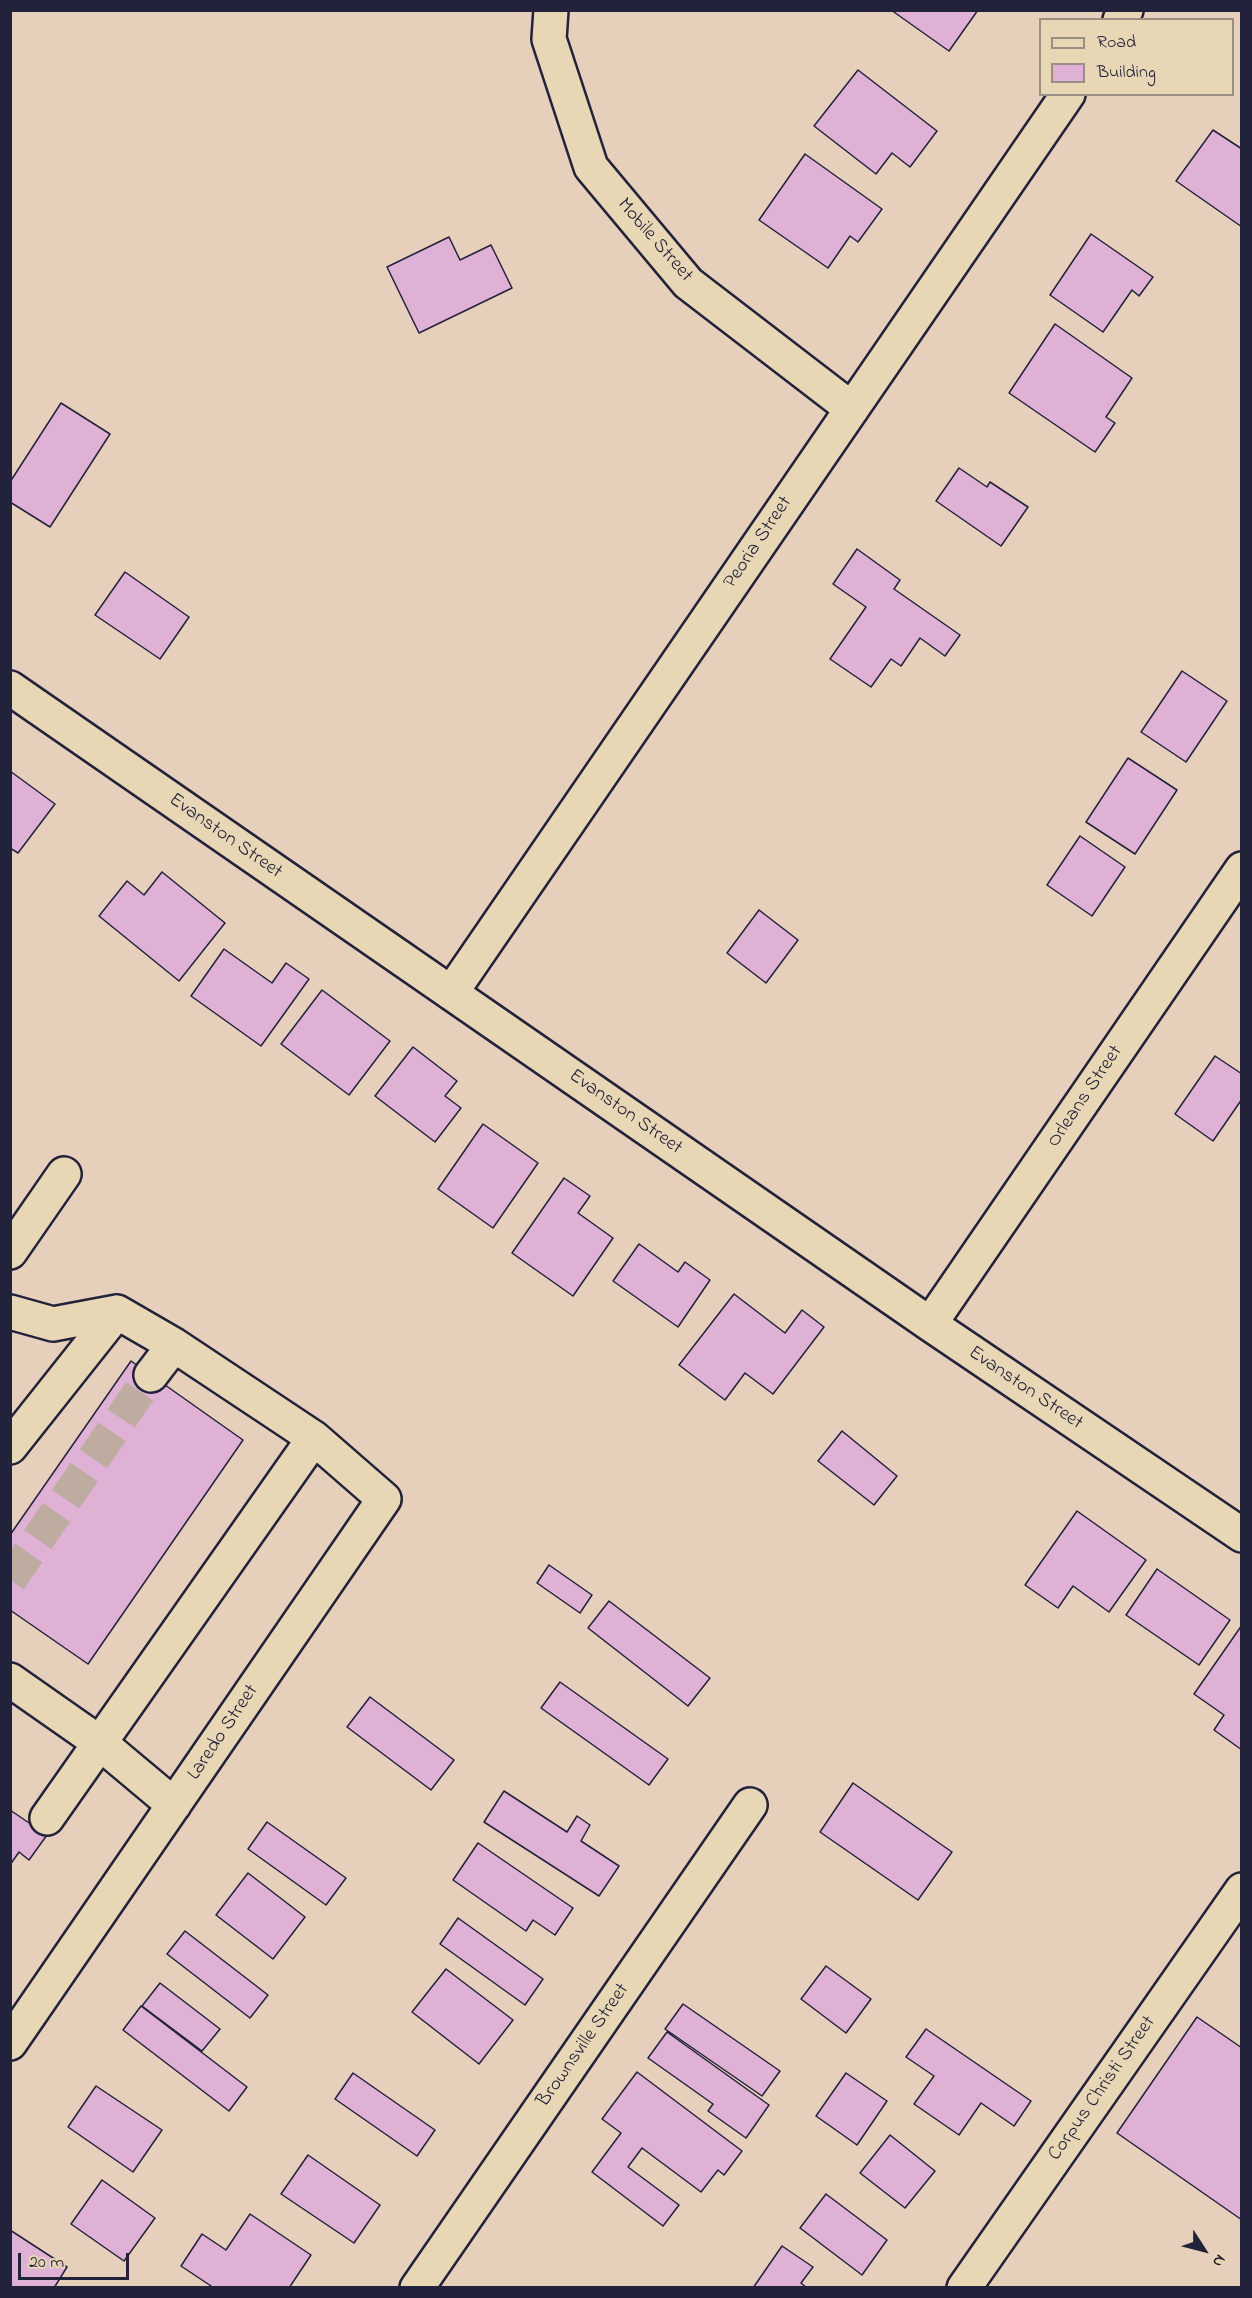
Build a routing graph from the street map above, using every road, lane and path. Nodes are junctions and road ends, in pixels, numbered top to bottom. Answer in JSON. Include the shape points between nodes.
{"nodes":[{"id":1,"x":551,"y":10,"type":"edge"},
{"id":2,"x":1067,"y":96,"type":"edge"},
{"id":3,"x":852,"y":409,"type":"junction"},
{"id":4,"x":10,"y":688,"type":"edge"},
{"id":5,"x":1242,"y":869,"type":"edge"},
{"id":6,"x":451,"y":993,"type":"junction"},
{"id":7,"x":64,"y":1174,"type":"dead end"},
{"id":8,"x":10,"y":1252,"type":"edge"},
{"id":9,"x":10,"y":1312,"type":"edge"},
{"id":10,"x":117,"y":1312,"type":"junction"},
{"id":11,"x":930,"y":1324,"type":"junction"},
{"id":12,"x":174,"y":1344,"type":"junction"},
{"id":13,"x":151,"y":1375,"type":"tunnel mouth"},
{"id":14,"x":314,"y":1438,"type":"junction"},
{"id":15,"x":10,"y":1447,"type":"edge"},
{"id":16,"x":1242,"y":1535,"type":"edge"},
{"id":17,"x":10,"y":1680,"type":"edge"},
{"id":18,"x":100,"y":1743,"type":"junction"},
{"id":19,"x":174,"y":1805,"type":"junction"},
{"id":20,"x":750,"y":1805,"type":"dead end"},
{"id":21,"x":47,"y":1818,"type":"dead end"},
{"id":22,"x":1242,"y":1890,"type":"edge"},
{"id":23,"x":10,"y":2043,"type":"edge"},
{"id":24,"x":417,"y":2288,"type":"edge"},
{"id":25,"x":964,"y":2288,"type":"edge"}],
"edges":[{"from":1,"to":3,"type":"street","name":"Mobile Street","via":[[549,39],[591,167],[688,283]]},
{"from":2,"to":3,"type":"street","name":"Peoria Street"},
{"from":3,"to":6,"type":"street","name":"Peoria Street"},
{"from":4,"to":6,"type":"street","name":"Evanston Street"},
{"from":5,"to":11,"type":"street","name":"Orleans Street"},
{"from":6,"to":11,"type":"street","name":"Evanston Street"},
{"from":7,"to":8,"type":"street"},
{"from":9,"to":10,"type":"street","via":[[53,1324]]},
{"from":10,"to":12,"type":"street","name":"Laredo Street"},
{"from":10,"to":15,"type":"street"},
{"from":11,"to":16,"type":"street","name":"Evanston Street"},
{"from":12,"to":13,"type":"street"},
{"from":12,"to":14,"type":"street","name":"Laredo Street"},
{"from":14,"to":18,"type":"street"},
{"from":14,"to":19,"type":"street","name":"Laredo Street","via":[[384,1499]]},
{"from":17,"to":18,"type":"street"},
{"from":18,"to":19,"type":"street"},
{"from":18,"to":21,"type":"street"},
{"from":19,"to":23,"type":"street","name":"Laredo Street"},
{"from":20,"to":24,"type":"street","name":"Brownsville Street"},
{"from":22,"to":25,"type":"street","name":"Corpus Christi Street"}]}
